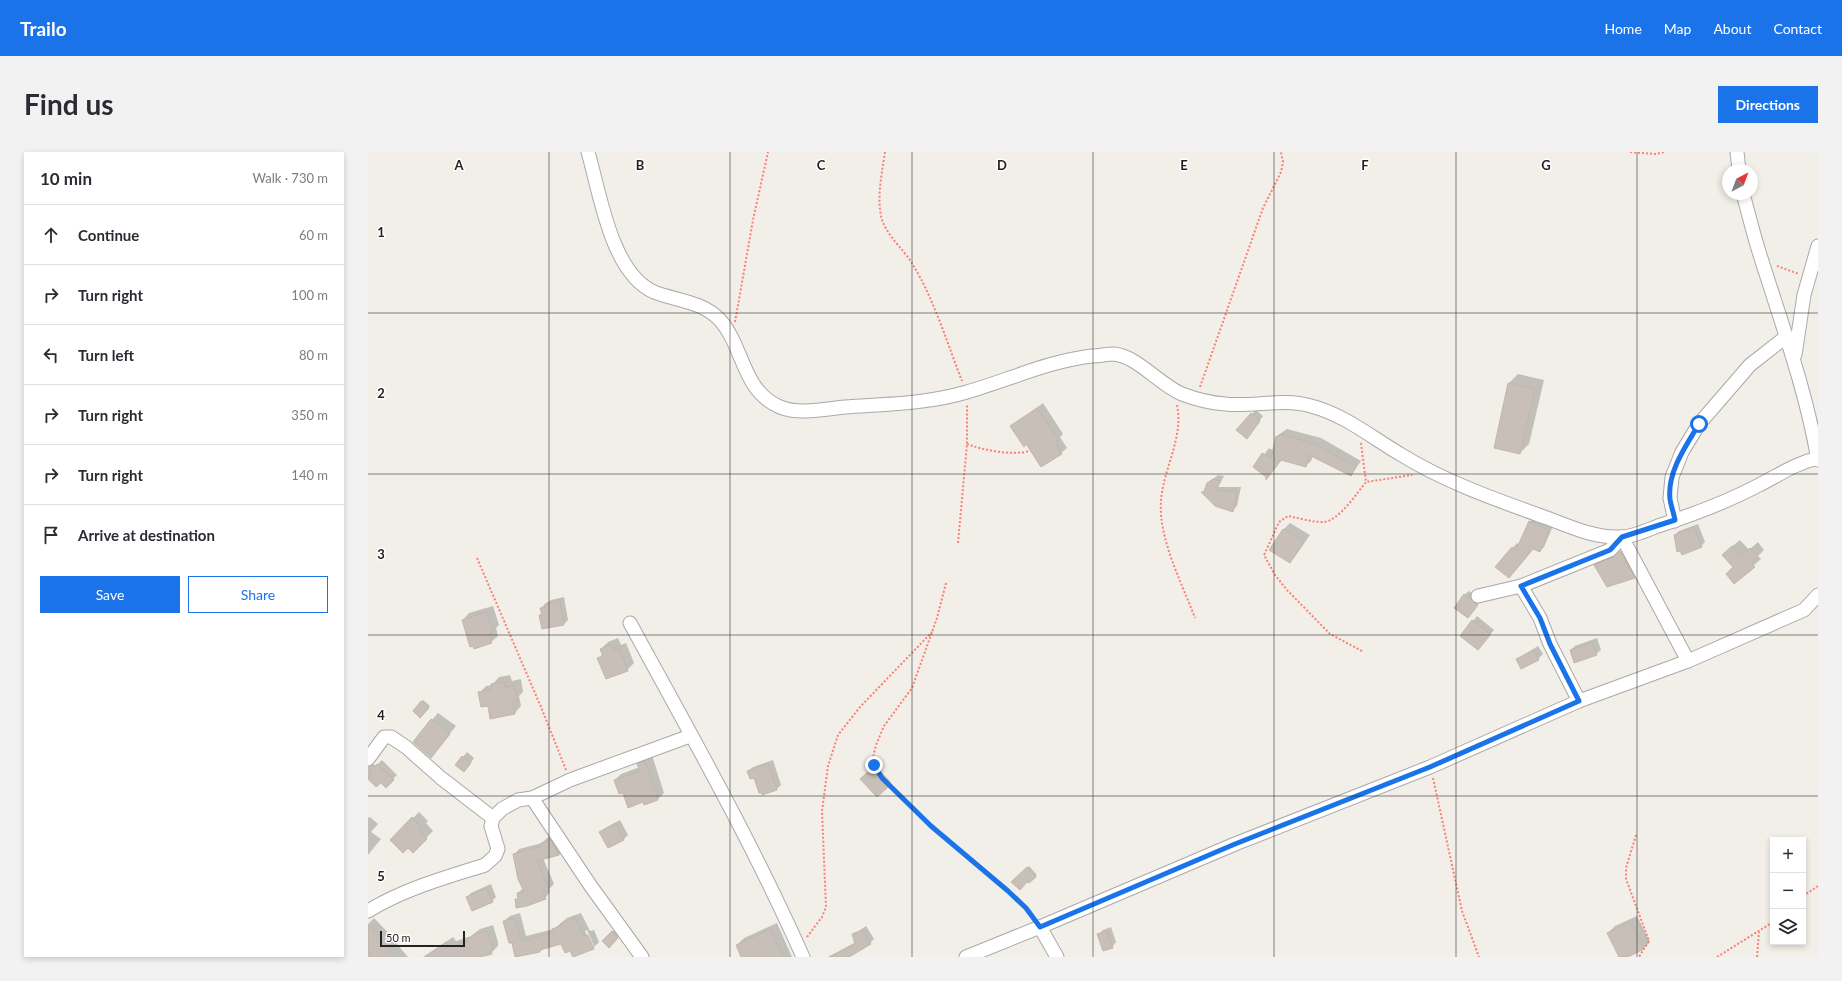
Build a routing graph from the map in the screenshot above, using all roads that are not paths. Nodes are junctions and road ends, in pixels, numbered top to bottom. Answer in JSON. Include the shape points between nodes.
{"nodes":[{"id":1,"x":588,"y":152,"type":"edge"},
{"id":2,"x":1737,"y":152,"type":"edge"},
{"id":3,"x":1739,"y":164,"type":"edge"},
{"id":4,"x":1745,"y":200,"type":"edge"},
{"id":5,"x":1818,"y":246,"type":"edge"},
{"id":6,"x":1786,"y":336,"type":"junction"},
{"id":7,"x":1794,"y":358,"type":"junction"},
{"id":8,"x":1818,"y":459,"type":"edge"},
{"id":9,"x":1675,"y":520,"type":"junction"},
{"id":10,"x":1622,"y":537,"type":"junction"},
{"id":11,"x":1521,"y":586,"type":"junction"},
{"id":12,"x":1818,"y":595,"type":"edge"},
{"id":13,"x":1478,"y":596,"type":"dead end"},
{"id":14,"x":630,"y":623,"type":"dead end"},
{"id":15,"x":1688,"y":661,"type":"junction"},
{"id":16,"x":1579,"y":701,"type":"junction"},
{"id":17,"x":690,"y":736,"type":"junction"},
{"id":18,"x":368,"y":759,"type":"edge"},
{"id":19,"x":532,"y":798,"type":"junction"},
{"id":20,"x":493,"y":818,"type":"junction"},
{"id":21,"x":368,"y":912,"type":"edge"},
{"id":22,"x":1040,"y":927,"type":"junction"},
{"id":23,"x":801,"y":951,"type":"edge"},
{"id":24,"x":642,"y":957,"type":"edge"},
{"id":25,"x":966,"y":957,"type":"edge"},
{"id":26,"x":1057,"y":957,"type":"edge"}],
"edges":[{"from":1,"to":10,"type":"street","via":[[605,216],[617,250],[629,272],[646,288],[697,304],[718,318],[733,336],[753,385],[781,408],[816,410],[891,406],[928,401],[967,392],[1061,361],[1115,354],[1132,361],[1174,390],[1196,398],[1226,404],[1276,401],[1312,406],[1358,426],[1397,453],[1431,472],[1583,531]]},
{"from":2,"to":3,"type":"street"},
{"from":4,"to":6,"type":"street"},
{"from":5,"to":7,"type":"street","via":[[1808,277]]},
{"from":6,"to":7,"type":"street"},
{"from":6,"to":9,"type":"street","via":[[1750,365],[1699,424],[1682,452],[1672,477],[1670,498]]},
{"from":7,"to":8,"type":"street"},
{"from":8,"to":9,"type":"street","via":[[1803,461],[1758,486]]},
{"from":9,"to":10,"type":"street"},
{"from":10,"to":11,"type":"street","via":[[1610,550]]},
{"from":10,"to":15,"type":"street"},
{"from":11,"to":13,"type":"street"},
{"from":11,"to":16,"type":"street","via":[[1540,618],[1550,644]]},
{"from":12,"to":15,"type":"street","via":[[1804,610]]},
{"from":14,"to":17,"type":"street"},
{"from":15,"to":16,"type":"street"},
{"from":16,"to":22,"type":"street","via":[[1430,767],[1235,844]]},
{"from":17,"to":19,"type":"street","via":[[570,780]]},
{"from":17,"to":23,"type":"street","via":[[721,788]]},
{"from":18,"to":20,"type":"street","via":[[384,737],[391,737]]},
{"from":19,"to":20,"type":"street","via":[[518,800],[502,809]]},
{"from":19,"to":24,"type":"street"},
{"from":20,"to":21,"type":"street","via":[[491,826],[498,849],[490,861],[418,886]]},
{"from":22,"to":25,"type":"street"},
{"from":22,"to":26,"type":"street"}]}
